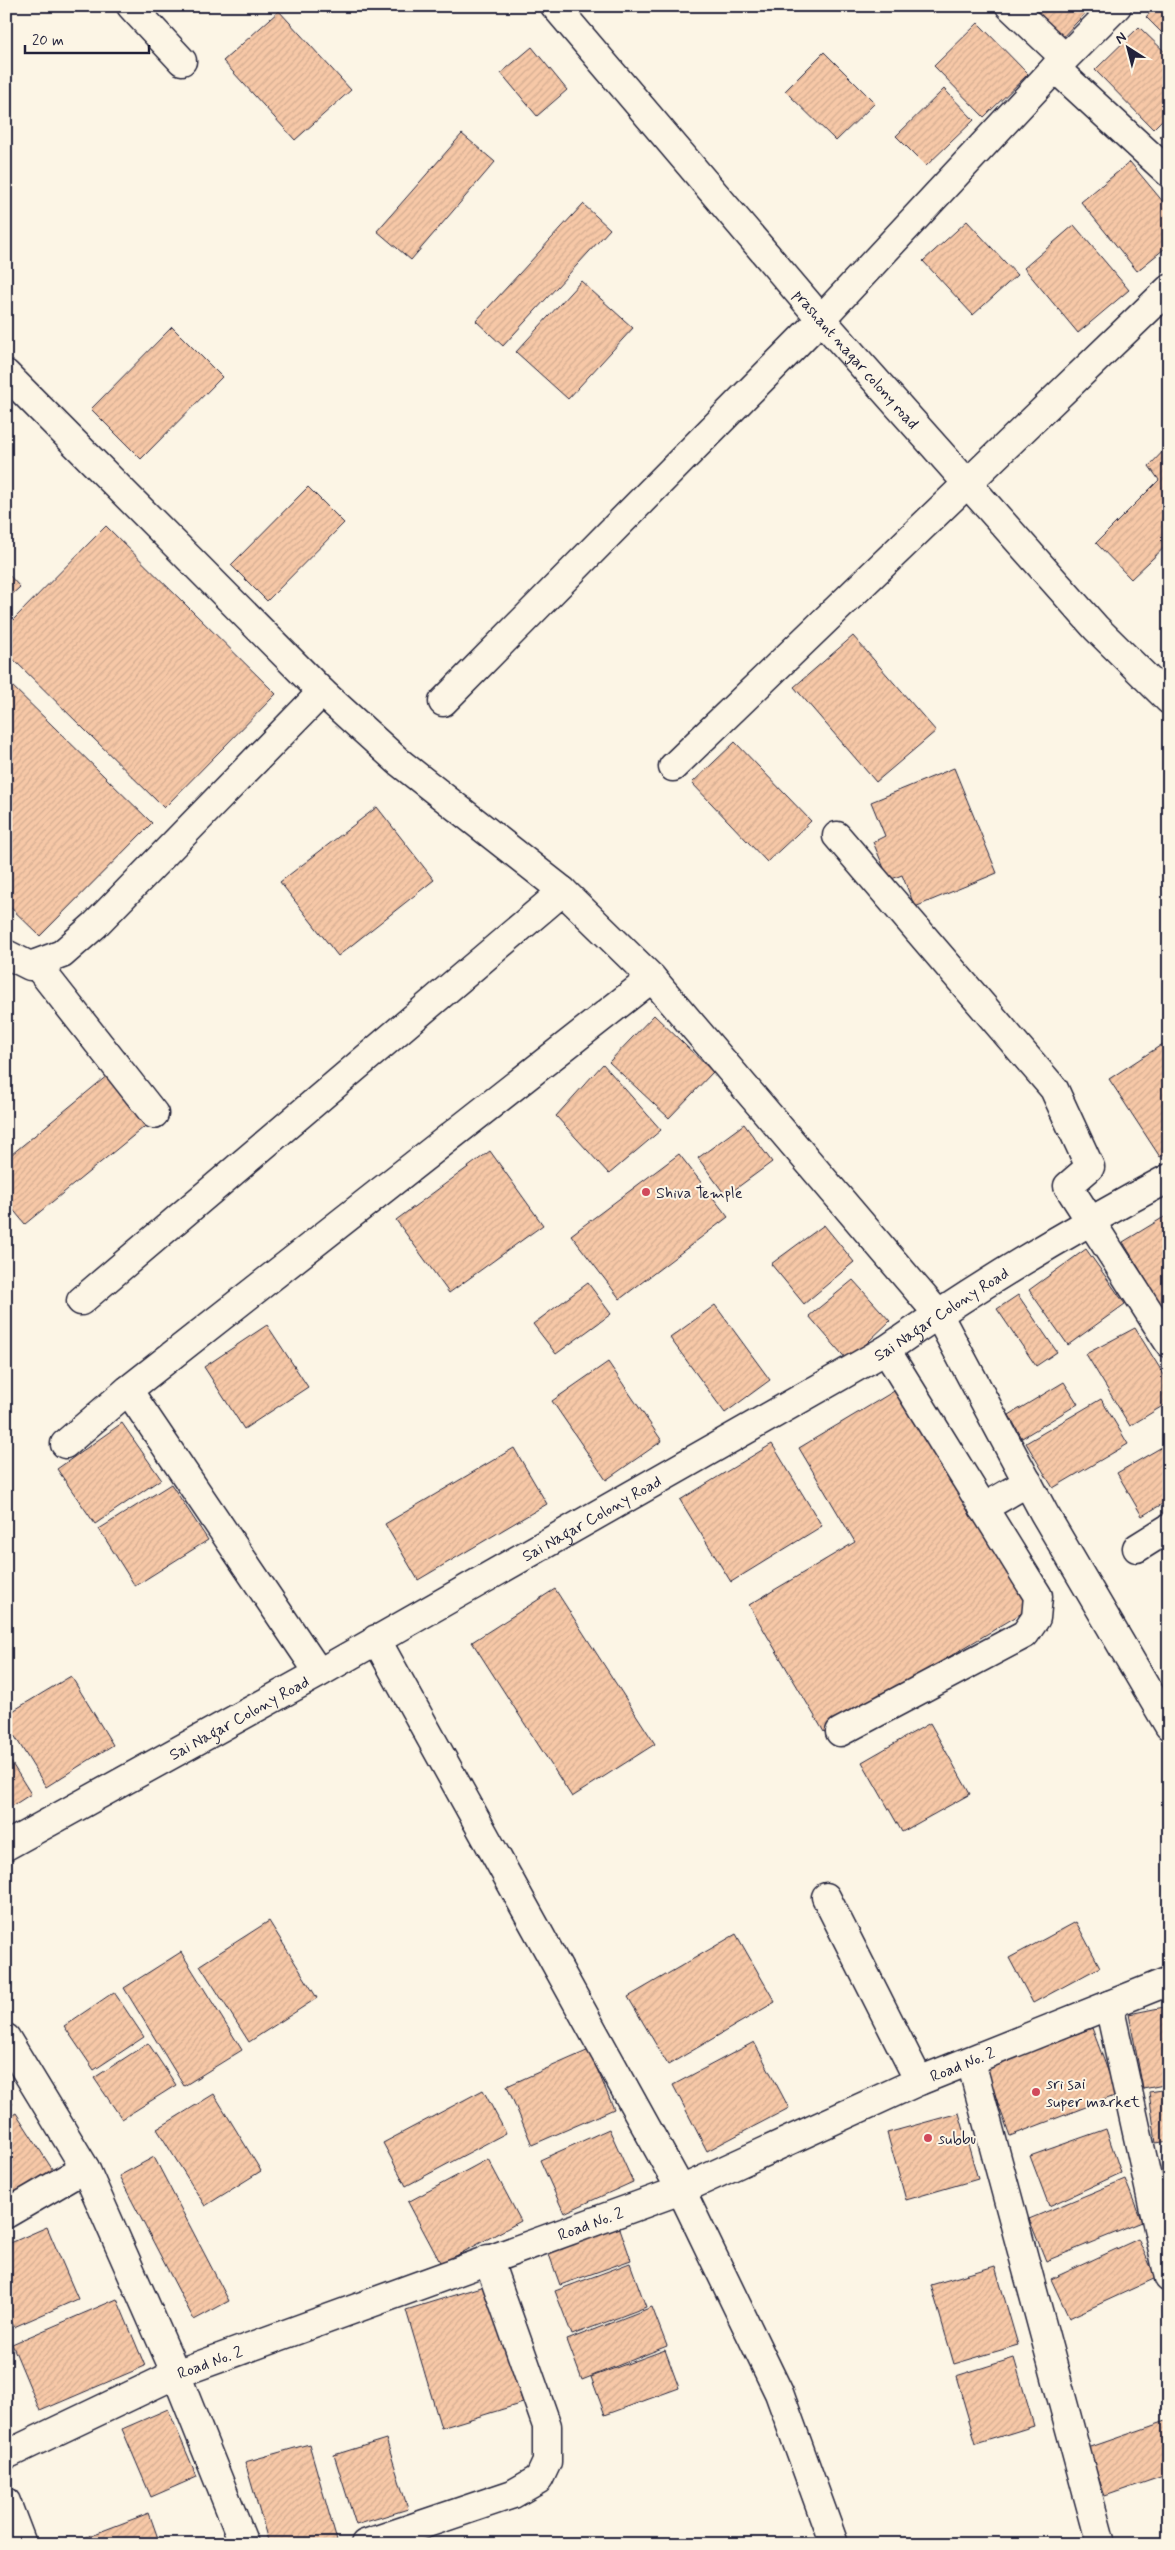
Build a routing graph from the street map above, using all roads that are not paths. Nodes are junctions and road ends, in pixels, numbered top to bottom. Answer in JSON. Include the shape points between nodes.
{"nodes":[{"id":1,"x":131,"y":6,"type":"edge"},
{"id":2,"x":554,"y":6,"type":"edge"},
{"id":3,"x":1010,"y":6,"type":"edge"},
{"id":4,"x":1117,"y":6,"type":"edge"},
{"id":5,"x":182,"y":61,"type":"dead end"},
{"id":6,"x":1060,"y":63,"type":"junction"},
{"id":7,"x":1169,"y":173,"type":"edge"},
{"id":8,"x":1169,"y":290,"type":"edge"},
{"id":9,"x":821,"y":319,"type":"junction"},
{"id":10,"x":6,"y":374,"type":"edge"},
{"id":11,"x":968,"y":483,"type":"junction"},
{"id":12,"x":322,"y":692,"type":"junction"},
{"id":13,"x":1169,"y":700,"type":"edge"},
{"id":14,"x":444,"y":702,"type":"dead end"},
{"id":15,"x":673,"y":766,"type":"dead end"},
{"id":16,"x":838,"y":836,"type":"dead end"},
{"id":17,"x":563,"y":891,"type":"junction"},
{"id":18,"x":6,"y":954,"type":"edge"},
{"id":19,"x":36,"y":964,"type":"junction"},
{"id":20,"x":652,"y":978,"type":"junction"},
{"id":21,"x":154,"y":1114,"type":"dead end"},
{"id":22,"x":1169,"y":1178,"type":"edge"},
{"id":23,"x":1091,"y":1220,"type":"junction"},
{"id":24,"x":82,"y":1301,"type":"dead end"},
{"id":25,"x":938,"y":1314,"type":"junction"},
{"id":26,"x":1169,"y":1343,"type":"edge"},
{"id":27,"x":886,"y":1350,"type":"junction"},
{"id":28,"x":128,"y":1390,"type":"junction"},
{"id":29,"x":65,"y":1444,"type":"dead end"},
{"id":30,"x":1028,"y":1482,"type":"junction"},
{"id":31,"x":982,"y":1508,"type":"junction"},
{"id":32,"x":1169,"y":1528,"type":"edge"},
{"id":33,"x":1137,"y":1548,"type":"dead end"},
{"id":34,"x":376,"y":1639,"type":"junction"},
{"id":35,"x":319,"y":1673,"type":"junction"},
{"id":36,"x":1169,"y":1726,"type":"edge"},
{"id":37,"x":840,"y":1732,"type":"dead end"},
{"id":38,"x":6,"y":1846,"type":"edge"},
{"id":39,"x":826,"y":1897,"type":"dead end"},
{"id":40,"x":1169,"y":1981,"type":"edge"},
{"id":41,"x":1109,"y":2005,"type":"junction"},
{"id":42,"x":6,"y":2038,"type":"edge"},
{"id":43,"x":971,"y":2062,"type":"junction"},
{"id":44,"x":920,"y":2081,"type":"junction"},
{"id":45,"x":85,"y":2168,"type":"junction"},
{"id":46,"x":681,"y":2190,"type":"junction"},
{"id":47,"x":6,"y":2214,"type":"edge"},
{"id":48,"x":488,"y":2259,"type":"junction"},
{"id":49,"x":1169,"y":2278,"type":"edge"},
{"id":50,"x":176,"y":2374,"type":"junction"},
{"id":51,"x":6,"y":2455,"type":"edge"},
{"id":52,"x":6,"y":2502,"type":"edge"},
{"id":53,"x":22,"y":2544,"type":"edge"},
{"id":54,"x":244,"y":2544,"type":"edge"},
{"id":55,"x":366,"y":2544,"type":"edge"},
{"id":56,"x":834,"y":2544,"type":"edge"},
{"id":57,"x":1101,"y":2544,"type":"edge"}],
"edges":[{"from":1,"to":5,"type":"street"},
{"from":2,"to":9,"type":"street","name":"prashant nagar colony road"},
{"from":3,"to":6,"type":"street"},
{"from":4,"to":6,"type":"street"},
{"from":6,"to":7,"type":"street"},
{"from":6,"to":9,"type":"street"},
{"from":8,"to":11,"type":"street"},
{"from":9,"to":11,"type":"street","name":"prashant nagar colony road"},
{"from":9,"to":14,"type":"street"},
{"from":10,"to":12,"type":"street"},
{"from":11,"to":13,"type":"street","name":"prashant nagar colony road","via":[[1096,628]]},
{"from":11,"to":15,"type":"street"},
{"from":12,"to":17,"type":"street","via":[[399,762]]},
{"from":12,"to":19,"type":"street","via":[[95,926],[62,954]]},
{"from":16,"to":23,"type":"street","via":[[1054,1089],[1090,1167],[1068,1186]]},
{"from":17,"to":20,"type":"street"},
{"from":17,"to":24,"type":"street"},
{"from":18,"to":19,"type":"street","via":[[30,966]]},
{"from":19,"to":21,"type":"street"},
{"from":20,"to":25,"type":"street"},
{"from":20,"to":28,"type":"street"},
{"from":22,"to":23,"type":"street","name":"Sai Nagar Colony Road"},
{"from":23,"to":25,"type":"street","name":"Sai Nagar Colony Road"},
{"from":23,"to":26,"type":"street"},
{"from":25,"to":27,"type":"street","name":"Sai Nagar Colony Road"},
{"from":25,"to":30,"type":"street"},
{"from":27,"to":31,"type":"street"},
{"from":27,"to":34,"type":"street","name":"Sai Nagar Colony Road"},
{"from":28,"to":29,"type":"street"},
{"from":28,"to":35,"type":"street"},
{"from":30,"to":31,"type":"street"},
{"from":30,"to":36,"type":"street"},
{"from":31,"to":37,"type":"street","via":[[1038,1596],[1036,1618],[1025,1634]]},
{"from":32,"to":33,"type":"street"},
{"from":34,"to":35,"type":"street","name":"Sai Nagar Colony Road"},
{"from":34,"to":46,"type":"street"},
{"from":35,"to":38,"type":"street","name":"Sai Nagar Colony Road"},
{"from":39,"to":44,"type":"street"},
{"from":40,"to":41,"type":"street","name":"Road No. 2"},
{"from":41,"to":43,"type":"street","name":"Road No. 2"},
{"from":41,"to":49,"type":"street"},
{"from":42,"to":45,"type":"street"},
{"from":43,"to":44,"type":"street","name":"Road No. 2"},
{"from":43,"to":57,"type":"street"},
{"from":44,"to":46,"type":"street","name":"Road No. 2"},
{"from":45,"to":47,"type":"street"},
{"from":45,"to":50,"type":"street"},
{"from":46,"to":48,"type":"street","name":"Road No. 2"},
{"from":46,"to":56,"type":"street","via":[[779,2393]]},
{"from":48,"to":50,"type":"street","name":"Road No. 2"},
{"from":48,"to":55,"type":"street","via":[[547,2426],[547,2462],[539,2480],[513,2494]]},
{"from":50,"to":51,"type":"street","name":"Road No. 2"},
{"from":50,"to":54,"type":"street"},
{"from":52,"to":53,"type":"street"}]}
